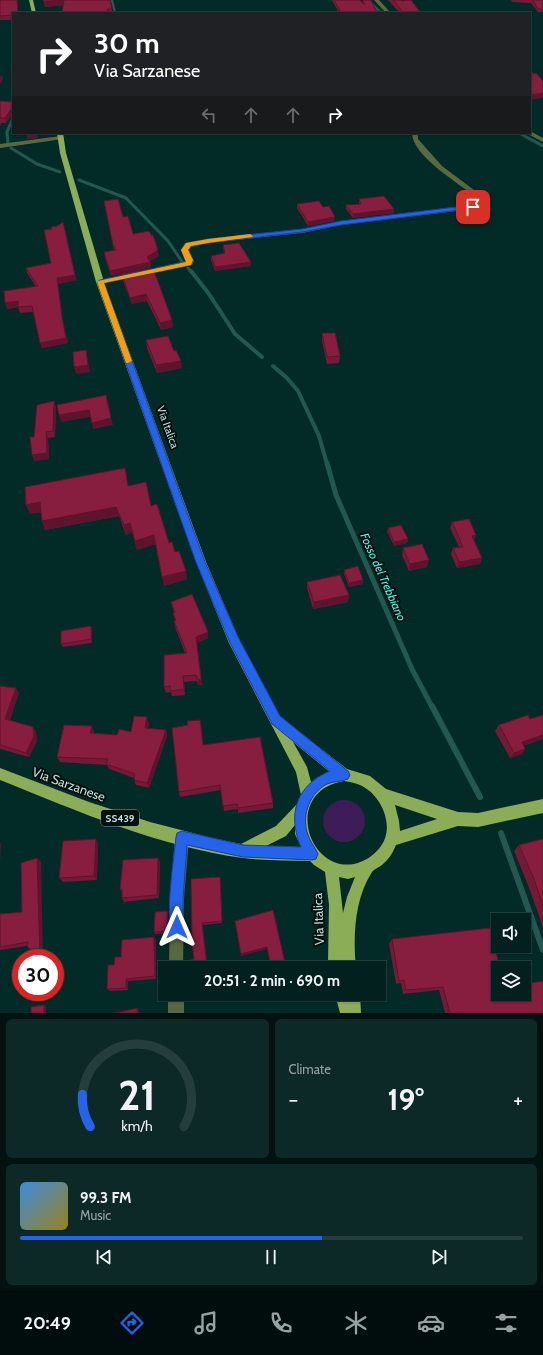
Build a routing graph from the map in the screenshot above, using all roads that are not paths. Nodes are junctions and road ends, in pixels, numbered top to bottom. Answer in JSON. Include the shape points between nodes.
{"nodes":[{"id":1,"x":31,"y":0,"type":"edge"},
{"id":2,"x":376,"y":0,"type":"edge"},
{"id":3,"x":34,"y":12,"type":"edge"},
{"id":4,"x":388,"y":12,"type":"edge"},
{"id":5,"x":415,"y":134,"type":"edge"},
{"id":6,"x":531,"y":134,"type":"edge"},
{"id":7,"x":61,"y":135,"type":"edge"},
{"id":8,"x":543,"y":140,"type":"edge"},
{"id":9,"x":0,"y":146,"type":"edge"},
{"id":10,"x":100,"y":282,"type":"junction"},
{"id":11,"x":276,"y":720,"type":"junction"},
{"id":12,"x":0,"y":774,"type":"edge"},
{"id":13,"x":344,"y":775,"type":"junction"},
{"id":14,"x":307,"y":794,"type":"junction"},
{"id":15,"x":383,"y":795,"type":"junction"},
{"id":16,"x":543,"y":806,"type":"edge"},
{"id":17,"x":301,"y":808,"type":"junction"},
{"id":18,"x":458,"y":819,"type":"junction"},
{"id":19,"x":182,"y":837,"type":"junction"},
{"id":20,"x":391,"y":840,"type":"junction"},
{"id":21,"x":243,"y":851,"type":"junction"},
{"id":22,"x":312,"y":854,"type":"junction"},
{"id":23,"x":331,"y":868,"type":"junction"},
{"id":24,"x":367,"y":868,"type":"junction"},
{"id":25,"x":176,"y":961,"type":"edge"},
{"id":26,"x":335,"y":961,"type":"edge"},
{"id":27,"x":348,"y":961,"type":"edge"},
{"id":28,"x":176,"y":1001,"type":"edge"},
{"id":29,"x":345,"y":1001,"type":"edge"},
{"id":30,"x":352,"y":1001,"type":"edge"},
{"id":31,"x":176,"y":1013,"type":"edge"},
{"id":32,"x":348,"y":1013,"type":"edge"},
{"id":33,"x":353,"y":1013,"type":"edge"}],
"edges":[{"from":1,"to":3,"type":"main road"},
{"from":2,"to":4,"type":"street"},
{"from":5,"to":10,"type":"street","via":[[415,139],[422,148],[444,170],[480,197],[480,203],[473,207],[201,242],[188,245],[185,250],[189,263]]},
{"from":6,"to":8,"type":"street"},
{"from":7,"to":9,"type":"street"},
{"from":7,"to":10,"type":"main road","name":"Via Italica","via":[[63,153]]},
{"from":10,"to":11,"type":"main road","name":"Via Italica","via":[[200,562],[233,639]]},
{"from":11,"to":13,"type":"main road","name":"Via Italica"},
{"from":11,"to":14,"type":"main road","name":"Via Italica","via":[[302,771]]},
{"from":12,"to":19,"type":"main road","name":"Via Sarzanese","number":"SS439","via":[[106,814]]},
{"from":13,"to":14,"type":"main road","via":[[323,780]]},
{"from":13,"to":15,"type":"main road","via":[[358,777],[372,784]]},
{"from":14,"to":17,"type":"main road"},
{"from":15,"to":18,"type":"main road"},
{"from":15,"to":20,"type":"main road","via":[[392,816]]},
{"from":16,"to":18,"type":"main road","via":[[478,820]]},
{"from":17,"to":21,"type":"main road","via":[[281,831]]},
{"from":17,"to":22,"type":"main road","via":[[301,832]]},
{"from":18,"to":20,"type":"main road"},
{"from":19,"to":21,"type":"main road","name":"Via Sarzanese","number":"SS439"},
{"from":19,"to":25,"type":"street","via":[[177,899]]},
{"from":20,"to":24,"type":"main road","via":[[382,857]]},
{"from":21,"to":22,"type":"main road","number":"SS439"},
{"from":22,"to":23,"type":"main road"},
{"from":23,"to":24,"type":"main road","via":[[349,872]]},
{"from":23,"to":26,"type":"main road","name":"Via Italica","via":[[336,905]]},
{"from":24,"to":27,"type":"main road","via":[[354,896],[349,920]]},
{"from":28,"to":31,"type":"street"},
{"from":29,"to":32,"type":"main road"},
{"from":30,"to":33,"type":"main road"}]}
